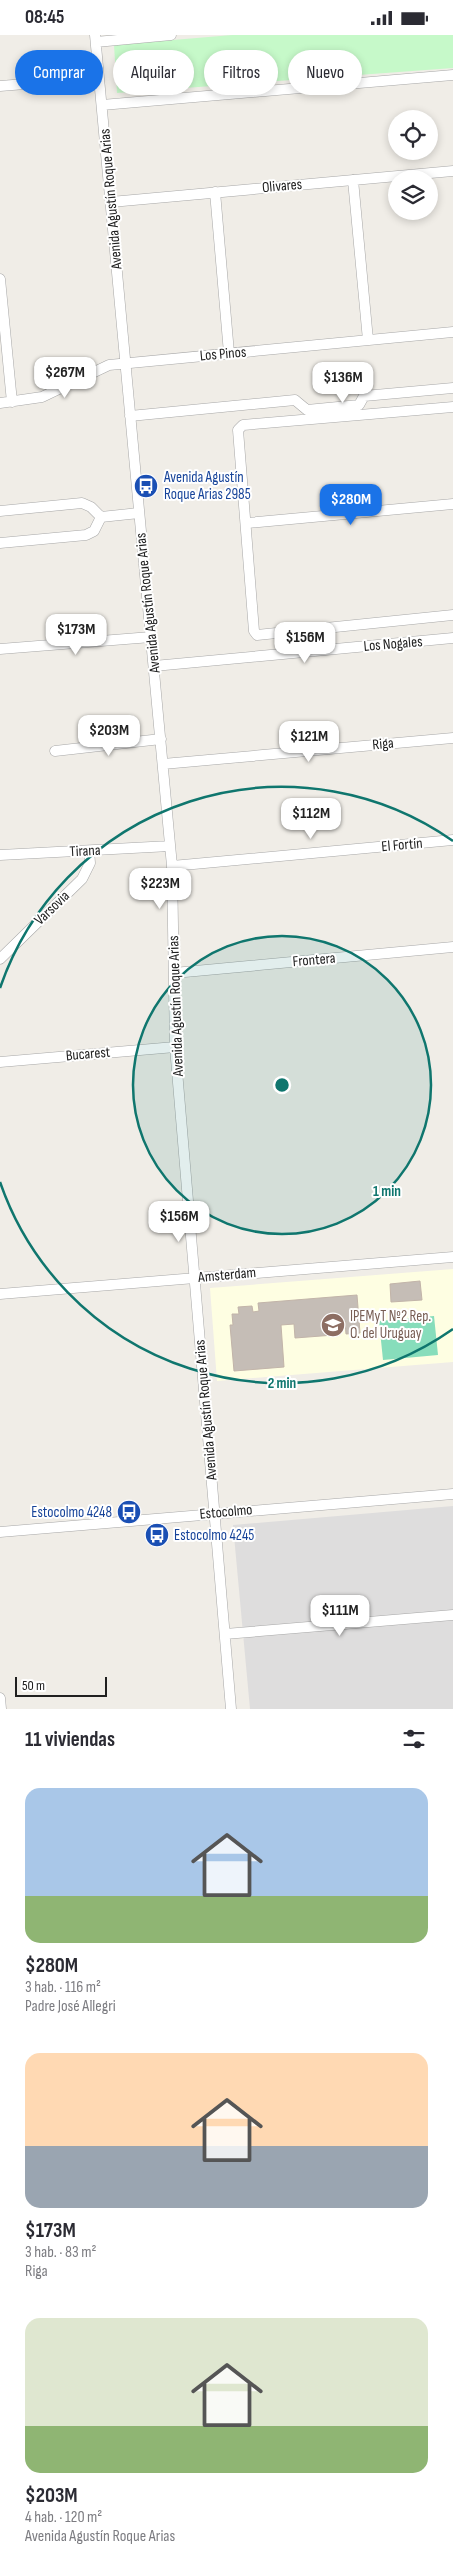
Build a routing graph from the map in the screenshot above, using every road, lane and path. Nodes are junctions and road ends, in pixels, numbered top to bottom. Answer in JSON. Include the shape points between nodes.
{"nodes":[{"id":1,"x":171,"y":35,"type":"edge"},
{"id":2,"x":96,"y":38,"type":"edge"},
{"id":3,"x":453,"y":75,"type":"edge"},
{"id":4,"x":15,"y":85,"type":"edge"},
{"id":5,"x":0,"y":86,"type":"edge"},
{"id":6,"x":101,"y":95,"type":"edge"},
{"id":7,"x":102,"y":105,"type":"junction"},
{"id":8,"x":453,"y":171,"type":"edge"},
{"id":9,"x":353,"y":180,"type":"junction"},
{"id":10,"x":215,"y":193,"type":"junction"},
{"id":11,"x":111,"y":202,"type":"junction"},
{"id":12,"x":0,"y":279,"type":"edge"},
{"id":13,"x":0,"y":286,"type":"edge"},
{"id":14,"x":453,"y":331,"type":"edge"},
{"id":15,"x":368,"y":340,"type":"junction"},
{"id":16,"x":229,"y":353,"type":"junction"},
{"id":17,"x":126,"y":363,"type":"junction"},
{"id":18,"x":453,"y":388,"type":"edge"},
{"id":19,"x":12,"y":402,"type":"junction"},
{"id":20,"x":0,"y":403,"type":"edge"},
{"id":21,"x":453,"y":407,"type":"edge"},
{"id":22,"x":130,"y":416,"type":"junction"},
{"id":23,"x":453,"y":504,"type":"edge"},
{"id":24,"x":0,"y":511,"type":"edge"},
{"id":25,"x":139,"y":513,"type":"junction"},
{"id":26,"x":101,"y":517,"type":"junction"},
{"id":27,"x":247,"y":523,"type":"junction"},
{"id":28,"x":0,"y":543,"type":"edge"},
{"id":29,"x":453,"y":615,"type":"edge"},
{"id":30,"x":151,"y":637,"type":"junction"},
{"id":31,"x":453,"y":638,"type":"edge"},
{"id":32,"x":0,"y":649,"type":"edge"},
{"id":33,"x":154,"y":666,"type":"junction"},
{"id":34,"x":453,"y":738,"type":"edge"},
{"id":35,"x":161,"y":739,"type":"junction"},
{"id":36,"x":55,"y":751,"type":"dead end"},
{"id":37,"x":163,"y":764,"type":"junction"},
{"id":38,"x":453,"y":840,"type":"edge"},
{"id":39,"x":170,"y":846,"type":"junction"},
{"id":40,"x":89,"y":851,"type":"junction"},
{"id":41,"x":0,"y":855,"type":"edge"},
{"id":42,"x":172,"y":866,"type":"junction"},
{"id":43,"x":453,"y":947,"type":"edge"},
{"id":44,"x":0,"y":959,"type":"edge"},
{"id":45,"x":174,"y":973,"type":"junction"},
{"id":46,"x":175,"y":1047,"type":"junction"},
{"id":47,"x":0,"y":1062,"type":"edge"},
{"id":48,"x":453,"y":1257,"type":"edge"},
{"id":49,"x":194,"y":1278,"type":"junction"},
{"id":50,"x":0,"y":1294,"type":"edge"},
{"id":51,"x":453,"y":1494,"type":"edge"},
{"id":52,"x":214,"y":1513,"type":"junction"},
{"id":53,"x":0,"y":1532,"type":"edge"},
{"id":54,"x":453,"y":1615,"type":"edge"},
{"id":55,"x":226,"y":1634,"type":"junction"},
{"id":56,"x":0,"y":1698,"type":"edge"},
{"id":57,"x":1,"y":1709,"type":"edge"},
{"id":58,"x":231,"y":1709,"type":"edge"}],
"edges":[{"from":1,"to":2,"type":"street"},
{"from":3,"to":7,"type":"street"},
{"from":4,"to":5,"type":"street"},
{"from":6,"to":7,"type":"street","name":"Avenida Agustín Roque Arias"},
{"from":7,"to":11,"type":"street","name":"Avenida Agustín Roque Arias"},
{"from":8,"to":9,"type":"street","name":"Olivares"},
{"from":9,"to":10,"type":"street","name":"Olivares"},
{"from":9,"to":15,"type":"street"},
{"from":10,"to":11,"type":"street","name":"Olivares"},
{"from":10,"to":16,"type":"street"},
{"from":11,"to":17,"type":"street","name":"Avenida Agustín Roque Arias"},
{"from":12,"to":13,"type":"street"},
{"from":13,"to":19,"type":"street"},
{"from":14,"to":15,"type":"street","name":"Los Pinos"},
{"from":15,"to":16,"type":"street","name":"Los Pinos"},
{"from":16,"to":17,"type":"street","name":"Los Pinos"},
{"from":17,"to":19,"type":"street","name":"Los Pinos","via":[[97,369],[42,397]]},
{"from":17,"to":22,"type":"street","name":"Avenida Agustín Roque Arias"},
{"from":18,"to":22,"type":"street","via":[[364,396],[359,405],[307,410],[295,400]]},
{"from":19,"to":20,"type":"street","name":"Los Pinos"},
{"from":21,"to":27,"type":"street","via":[[240,427]]},
{"from":22,"to":25,"type":"street","name":"Avenida Agustín Roque Arias"},
{"from":23,"to":27,"type":"street"},
{"from":24,"to":26,"type":"street","via":[[82,503]]},
{"from":25,"to":26,"type":"street"},
{"from":25,"to":30,"type":"street","name":"Avenida Agustín Roque Arias"},
{"from":26,"to":28,"type":"street","via":[[94,531],[86,535]]},
{"from":27,"to":29,"type":"street","via":[[254,631],[257,635]]},
{"from":30,"to":32,"type":"street"},
{"from":30,"to":33,"type":"street","name":"Avenida Agustín Roque Arias"},
{"from":31,"to":33,"type":"street","name":"Los Nogales"},
{"from":33,"to":35,"type":"street","name":"Avenida Agustín Roque Arias"},
{"from":34,"to":37,"type":"street","name":"Riga"},
{"from":35,"to":36,"type":"street"},
{"from":35,"to":37,"type":"street","name":"Avenida Agustín Roque Arias"},
{"from":37,"to":39,"type":"street","name":"Avenida Agustín Roque Arias"},
{"from":38,"to":42,"type":"street","name":"El Fortín"},
{"from":39,"to":40,"type":"street","name":"Tirana"},
{"from":39,"to":42,"type":"street","name":"Avenida Agustín Roque Arias"},
{"from":40,"to":41,"type":"street","name":"Tirana"},
{"from":40,"to":44,"type":"street","name":"Varsovia","via":[[90,863],[82,879]]},
{"from":42,"to":45,"type":"street","name":"Avenida Agustín Roque Arias"},
{"from":43,"to":45,"type":"street","name":"Frontera"},
{"from":45,"to":46,"type":"street","name":"Avenida Agustín Roque Arias"},
{"from":46,"to":47,"type":"street","name":"Bucarest"},
{"from":46,"to":49,"type":"street","name":"Avenida Agustín Roque Arias"},
{"from":48,"to":49,"type":"street","name":"Amsterdam"},
{"from":49,"to":50,"type":"street","name":"Amsterdam"},
{"from":49,"to":52,"type":"street","name":"Avenida Agustín Roque Arias"},
{"from":51,"to":52,"type":"street","name":"Estocolmo"},
{"from":52,"to":53,"type":"street","name":"Estocolmo"},
{"from":52,"to":55,"type":"street","name":"Avenida Agustín Roque Arias"},
{"from":54,"to":55,"type":"street"},
{"from":55,"to":58,"type":"street","name":"Avenida Agustín Roque Arias"},
{"from":56,"to":57,"type":"street"}]}
